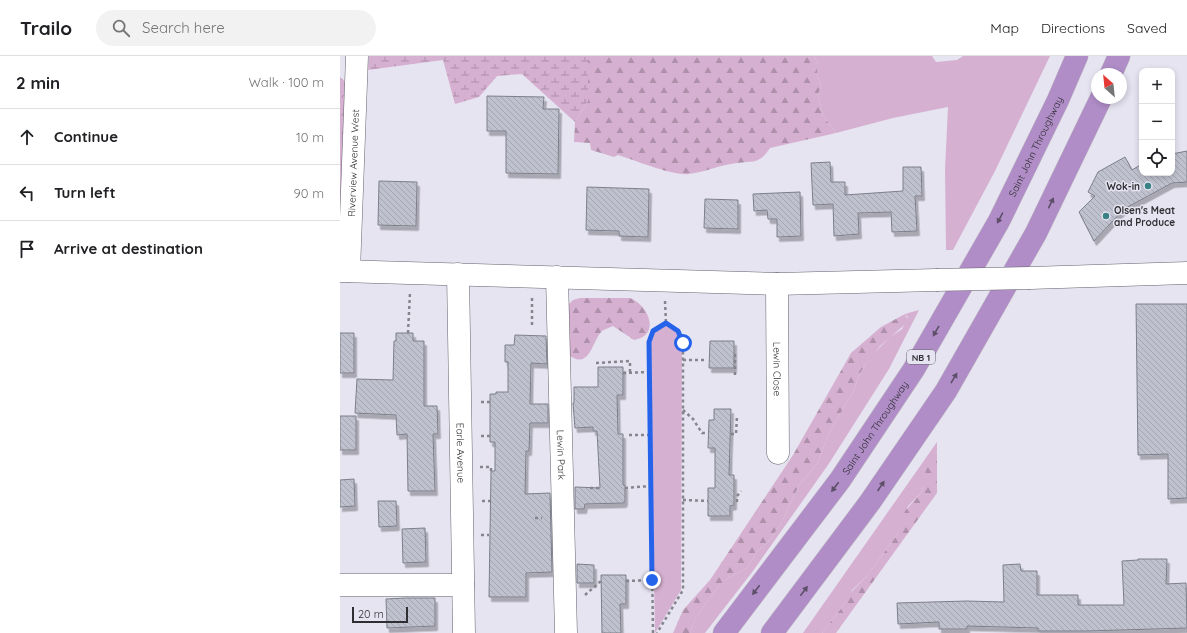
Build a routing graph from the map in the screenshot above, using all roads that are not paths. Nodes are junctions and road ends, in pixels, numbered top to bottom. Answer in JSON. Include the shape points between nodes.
{"nodes":[{"id":1,"x":357,"y":56,"type":"edge"},
{"id":2,"x":1077,"y":56,"type":"edge"},
{"id":3,"x":1119,"y":56,"type":"edge"},
{"id":4,"x":1114,"y":68,"type":"edge"},
{"id":5,"x":1098,"y":104,"type":"edge"},
{"id":6,"x":1187,"y":259,"type":"edge"},
{"id":7,"x":345,"y":271,"type":"edge"},
{"id":8,"x":1187,"y":273,"type":"edge"},
{"id":9,"x":458,"y":274,"type":"junction"},
{"id":10,"x":1158,"y":274,"type":"junction"},
{"id":11,"x":557,"y":277,"type":"junction"},
{"id":12,"x":777,"y":284,"type":"junction"},
{"id":13,"x":778,"y":453,"type":"dead end"},
{"id":14,"x":340,"y":585,"type":"edge"},
{"id":15,"x":463,"y":585,"type":"junction"},
{"id":16,"x":464,"y":633,"type":"edge"},
{"id":17,"x":566,"y":633,"type":"edge"},
{"id":18,"x":724,"y":633,"type":"edge"},
{"id":19,"x":772,"y":633,"type":"edge"}],
"edges":[{"from":1,"to":7,"type":"street","name":"Riverview Avenue West"},
{"from":2,"to":18,"type":"highway","name":"Saint John Throughway","number":"NB 1","one_way":true,"via":[[1002,214],[914,368],[840,480]]},
{"from":3,"to":4,"type":"highway"},
{"from":19,"to":5,"type":"highway","one_way":true,"via":[[870,502],[946,391],[1036,233]]},
{"from":6,"to":10,"type":"street"},
{"from":7,"to":9,"type":"street"},
{"from":8,"to":10,"type":"street"},
{"from":9,"to":11,"type":"street"},
{"from":9,"to":15,"type":"street","name":"Earle Avenue"},
{"from":10,"to":12,"type":"street","bridge":true},
{"from":11,"to":12,"type":"street"},
{"from":11,"to":17,"type":"street","name":"Lewin Park"},
{"from":12,"to":13,"type":"street","name":"Lewin Close"},
{"from":14,"to":15,"type":"street"},
{"from":15,"to":16,"type":"street","name":"Earle Avenue"}]}
